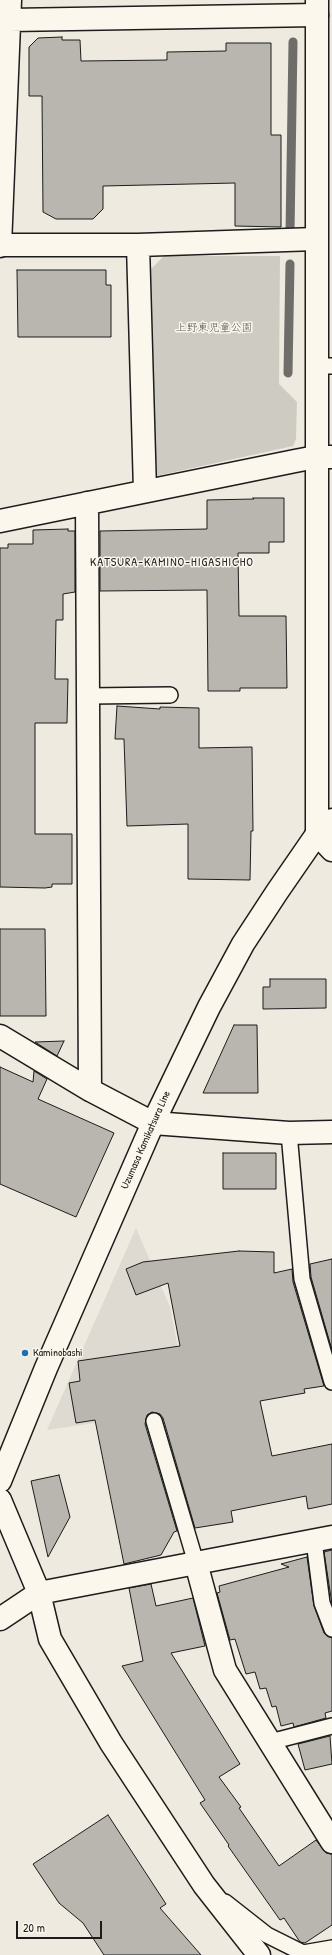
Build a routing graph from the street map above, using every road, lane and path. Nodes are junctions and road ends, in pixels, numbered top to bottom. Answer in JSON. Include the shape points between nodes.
{"nodes":[{"id":1,"x":322,"y":10,"type":"edge"},
{"id":2,"x":6,"y":15,"type":"edge"},
{"id":3,"x":316,"y":239,"type":"junction"},
{"id":4,"x":0,"y":245,"type":"edge"},
{"id":5,"x":138,"y":245,"type":"junction"},
{"id":6,"x":324,"y":366,"type":"edge"},
{"id":7,"x":324,"y":457,"type":"edge"},
{"id":8,"x":145,"y":490,"type":"junction"},
{"id":9,"x":87,"y":503,"type":"junction"},
{"id":10,"x":0,"y":521,"type":"edge"},
{"id":11,"x":170,"y":695,"type":"dead end"},
{"id":12,"x":89,"y":696,"type":"junction"},
{"id":13,"x":325,"y":827,"type":"edge"},
{"id":14,"x":332,"y":850,"type":"edge"},
{"id":15,"x":0,"y":1036,"type":"edge"},
{"id":16,"x":90,"y":1090,"type":"junction"},
{"id":17,"x":153,"y":1122,"type":"junction"},
{"id":18,"x":332,"y":1132,"type":"edge"},
{"id":19,"x":289,"y":1133,"type":"junction"},
{"id":20,"x":332,"y":1382,"type":"edge"},
{"id":21,"x":154,"y":1422,"type":"dead end"},
{"id":22,"x":0,"y":1482,"type":"edge"},
{"id":23,"x":0,"y":1500,"type":"edge"},
{"id":24,"x":323,"y":1539,"type":"edge"},
{"id":25,"x":196,"y":1563,"type":"junction"},
{"id":26,"x":39,"y":1593,"type":"junction"},
{"id":27,"x":0,"y":1619,"type":"edge"},
{"id":28,"x":332,"y":1629,"type":"edge"},
{"id":29,"x":332,"y":1726,"type":"edge"},
{"id":30,"x":270,"y":1742,"type":"junction"},
{"id":31,"x":332,"y":1842,"type":"edge"},
{"id":32,"x":204,"y":1885,"type":"junction"},
{"id":33,"x":332,"y":1948,"type":"edge"},
{"id":34,"x":259,"y":1955,"type":"edge"}],
"edges":[{"from":1,"to":2,"type":"street"},
{"from":1,"to":3,"type":"street"},
{"from":2,"to":4,"type":"street"},
{"from":3,"to":5,"type":"street"},
{"from":3,"to":6,"type":"street"},
{"from":4,"to":5,"type":"street"},
{"from":5,"to":8,"type":"street"},
{"from":6,"to":7,"type":"street"},
{"from":7,"to":8,"type":"street"},
{"from":7,"to":13,"type":"street"},
{"from":8,"to":9,"type":"street"},
{"from":9,"to":10,"type":"street"},
{"from":9,"to":12,"type":"street"},
{"from":11,"to":12,"type":"lane"},
{"from":12,"to":16,"type":"street"},
{"from":13,"to":14,"type":"street"},
{"from":13,"to":17,"type":"street","name":"Uzumasa Kamikatsura Line","via":[[243,944]]},
{"from":15,"to":16,"type":"street"},
{"from":16,"to":17,"type":"street"},
{"from":17,"to":19,"type":"street"},
{"from":17,"to":22,"type":"street","name":"Uzumasa Kamikatsura Line","via":[[46,1368]]},
{"from":18,"to":19,"type":"street"},
{"from":19,"to":20,"type":"lane","via":[[302,1279]]},
{"from":21,"to":25,"type":"lane"},
{"from":23,"to":26,"type":"street"},
{"from":24,"to":25,"type":"street"},
{"from":24,"to":28,"type":"lane","via":[[322,1603]]},
{"from":25,"to":26,"type":"street"},
{"from":25,"to":30,"type":"street","via":[[225,1670]]},
{"from":26,"to":27,"type":"street"},
{"from":26,"to":32,"type":"street","via":[[50,1639],[110,1743]]},
{"from":29,"to":30,"type":"lane"},
{"from":30,"to":31,"type":"street"},
{"from":32,"to":33,"type":"lane","via":[[267,1934],[303,1953]]},
{"from":32,"to":34,"type":"street"}]}
